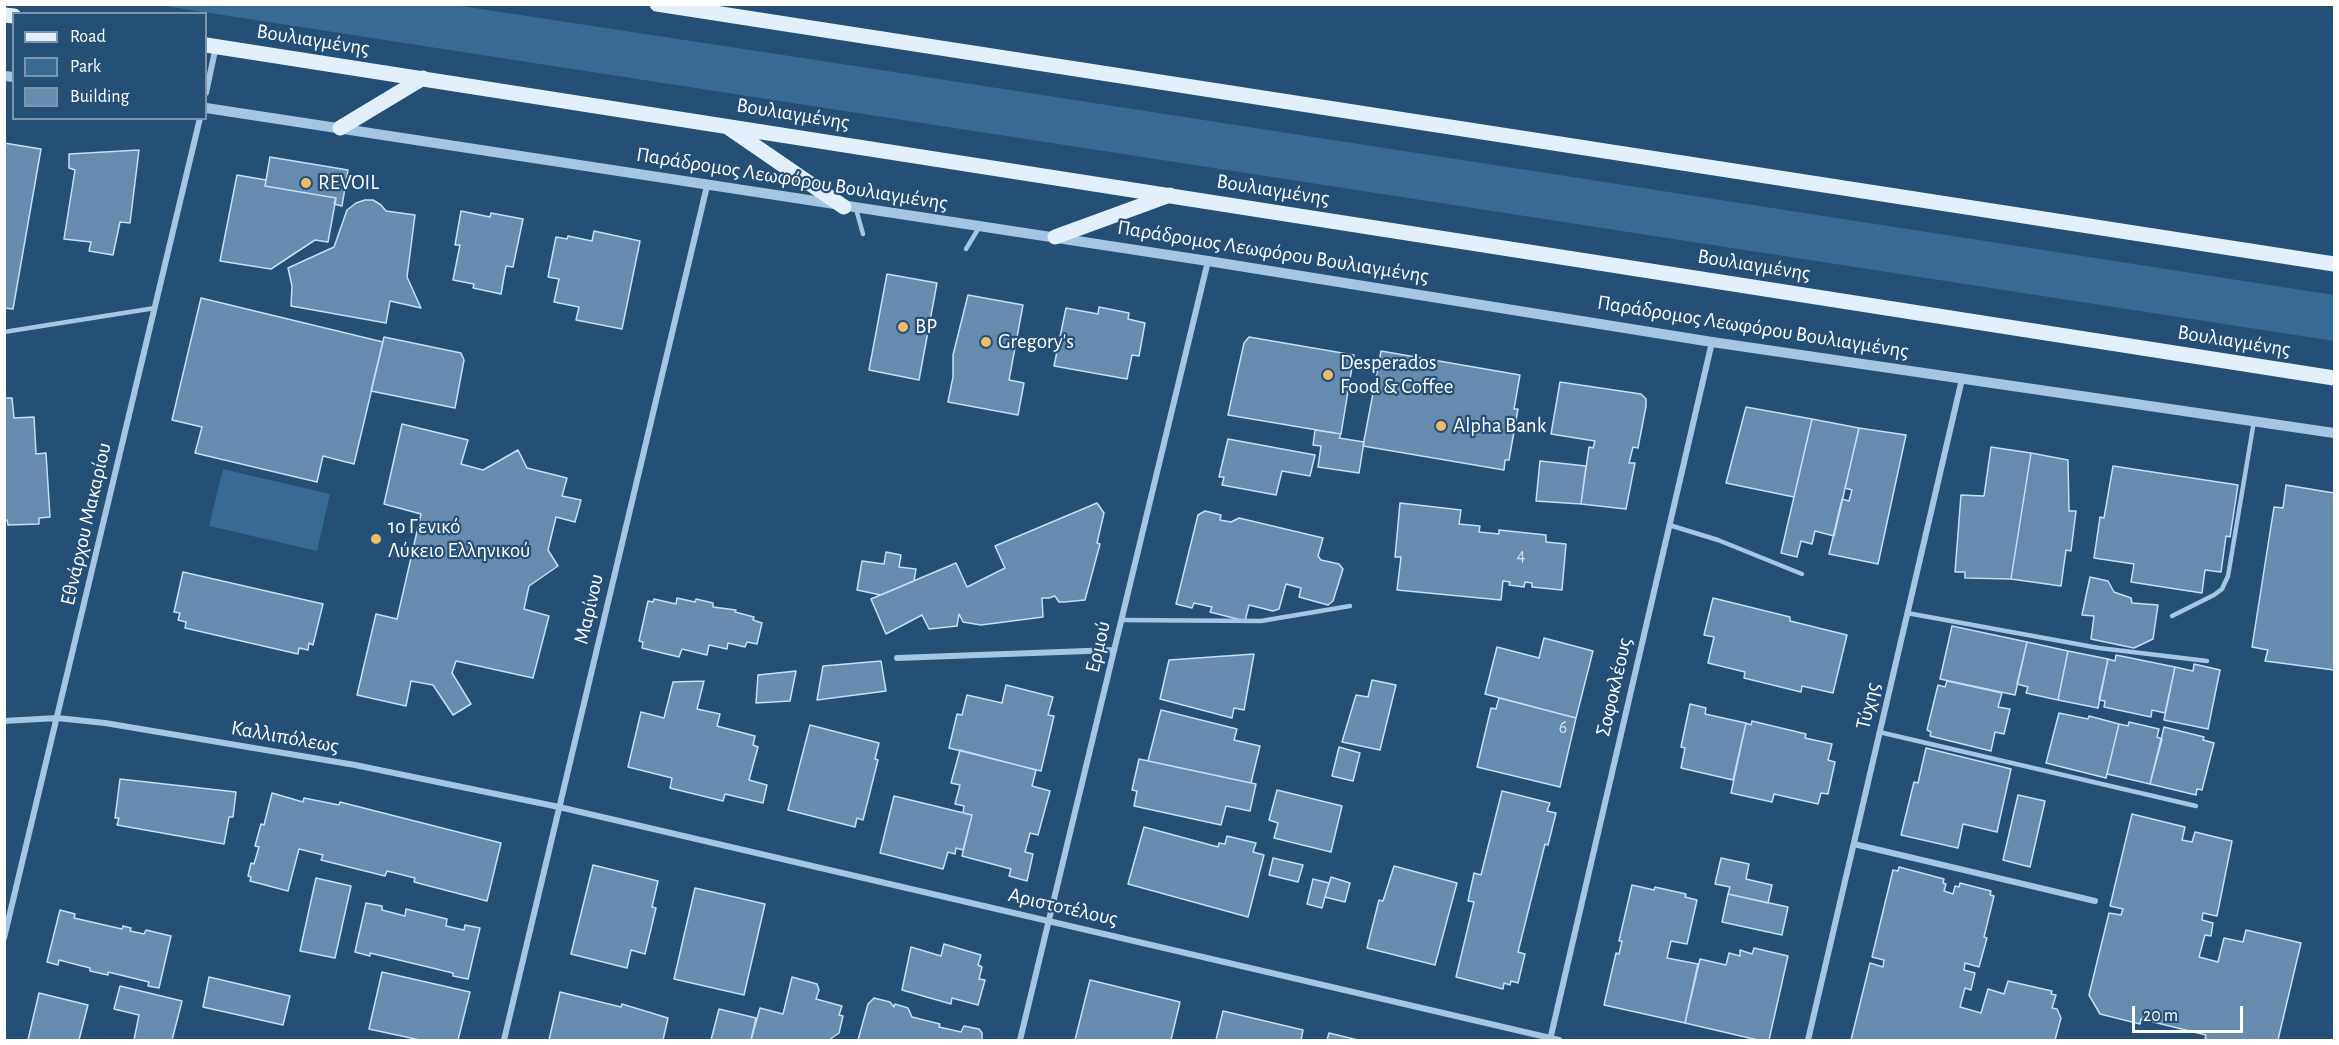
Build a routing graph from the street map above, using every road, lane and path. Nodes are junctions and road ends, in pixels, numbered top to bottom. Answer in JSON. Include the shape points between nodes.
{"nodes":[{"id":1,"x":657,"y":4,"type":"edge"},
{"id":2,"x":211,"y":45,"type":"edge"},
{"id":3,"x":423,"y":78,"type":"junction"},
{"id":4,"x":207,"y":83,"type":"edge"},
{"id":5,"x":207,"y":108,"type":"edge"},
{"id":6,"x":200,"y":120,"type":"edge"},
{"id":7,"x":724,"y":124,"type":"junction"},
{"id":8,"x":340,"y":128,"type":"junction"},
{"id":9,"x":707,"y":186,"type":"junction"},
{"id":10,"x":1171,"y":195,"type":"junction"},
{"id":11,"x":850,"y":208,"type":"junction"},
{"id":12,"x":980,"y":226,"type":"junction"},
{"id":13,"x":863,"y":234,"type":"dead end"},
{"id":14,"x":1054,"y":237,"type":"junction"},
{"id":15,"x":966,"y":249,"type":"dead end"},
{"id":16,"x":1208,"y":261,"type":"junction"},
{"id":17,"x":2334,"y":264,"type":"edge"},
{"id":18,"x":155,"y":308,"type":"junction"},
{"id":19,"x":4,"y":332,"type":"edge"},
{"id":20,"x":1712,"y":342,"type":"junction"},
{"id":21,"x":2334,"y":378,"type":"edge"},
{"id":22,"x":1962,"y":379,"type":"junction"},
{"id":23,"x":2254,"y":421,"type":"junction"},
{"id":24,"x":2334,"y":433,"type":"edge"},
{"id":25,"x":1669,"y":525,"type":"junction"},
{"id":26,"x":1802,"y":574,"type":"dead end"},
{"id":27,"x":1350,"y":606,"type":"dead end"},
{"id":28,"x":1907,"y":613,"type":"junction"},
{"id":29,"x":2172,"y":616,"type":"dead end"},
{"id":30,"x":1121,"y":620,"type":"junction"},
{"id":31,"x":1114,"y":650,"type":"junction"},
{"id":32,"x":897,"y":658,"type":"dead end"},
{"id":33,"x":2207,"y":661,"type":"dead end"},
{"id":34,"x":57,"y":718,"type":"junction"},
{"id":35,"x":4,"y":721,"type":"edge"},
{"id":36,"x":1880,"y":732,"type":"junction"},
{"id":37,"x":2196,"y":806,"type":"dead end"},
{"id":38,"x":559,"y":807,"type":"junction"},
{"id":39,"x":1854,"y":844,"type":"junction"},
{"id":40,"x":2095,"y":901,"type":"dead end"},
{"id":41,"x":1048,"y":921,"type":"junction"},
{"id":42,"x":4,"y":938,"type":"edge"},
{"id":43,"x":1550,"y":1040,"type":"edge"},
{"id":44,"x":504,"y":1041,"type":"edge"},
{"id":45,"x":1020,"y":1041,"type":"edge"},
{"id":46,"x":1559,"y":1041,"type":"edge"},
{"id":47,"x":1808,"y":1041,"type":"edge"}],
"edges":[{"from":1,"to":17,"type":"main road"},
{"from":2,"to":3,"type":"main road","name":"Βουλιαγμένης"},
{"from":2,"to":4,"type":"street"},
{"from":3,"to":7,"type":"main road","name":"Βουλιαγμένης"},
{"from":3,"to":8,"type":"main road"},
{"from":5,"to":8,"type":"street","name":"Παράδρομος Λεωφόρου Βουλιαγμένης"},
{"from":6,"to":18,"type":"street","name":"Εθνάρχου Μακαρίου"},
{"from":7,"to":10,"type":"main road","name":"Βουλιαγμένης"},
{"from":7,"to":11,"type":"main road"},
{"from":8,"to":9,"type":"street","name":"Παράδρομος Λεωφόρου Βουλιαγμένης"},
{"from":9,"to":11,"type":"street","name":"Παράδρομος Λεωφόρου Βουλιαγμένης"},
{"from":9,"to":38,"type":"street","name":"Μαρίνου"},
{"from":10,"to":14,"type":"main road"},
{"from":10,"to":21,"type":"main road","name":"Βουλιαγμένης"},
{"from":11,"to":12,"type":"street","name":"Παράδρομος Λεωφόρου Βουλιαγμένης"},
{"from":11,"to":13,"type":"lane"},
{"from":12,"to":14,"type":"street","name":"Παράδρομος Λεωφόρου Βουλιαγμένης"},
{"from":12,"to":15,"type":"lane"},
{"from":14,"to":16,"type":"street","name":"Παράδρομος Λεωφόρου Βουλιαγμένης"},
{"from":16,"to":20,"type":"street","name":"Παράδρομος Λεωφόρου Βουλιαγμένης"},
{"from":16,"to":30,"type":"street","name":"Ερμού"},
{"from":18,"to":19,"type":"lane"},
{"from":18,"to":34,"type":"street","name":"Εθνάρχου Μακαρίου"},
{"from":20,"to":22,"type":"street","name":"Παράδρομος Λεωφόρου Βουλιαγμένης"},
{"from":20,"to":25,"type":"street","name":"Σοφοκλέους"},
{"from":22,"to":23,"type":"street","name":"Παράδρομος Λεωφόρου Βουλιαγμένης"},
{"from":22,"to":28,"type":"street","name":"Τύχης"},
{"from":23,"to":24,"type":"street","name":"Παράδρομος Λεωφόρου Βουλιαγμένης"},
{"from":23,"to":29,"type":"lane","via":[[2228,576],[2214,595]]},
{"from":25,"to":26,"type":"lane"},
{"from":25,"to":43,"type":"street","name":"Σοφοκλέους"},
{"from":27,"to":30,"type":"lane","via":[[1262,621]]},
{"from":28,"to":33,"type":"lane","via":[[2099,648]]},
{"from":28,"to":36,"type":"street","name":"Τύχης"},
{"from":30,"to":31,"type":"street","name":"Ερμού"},
{"from":31,"to":32,"type":"street"},
{"from":31,"to":41,"type":"street","name":"Ερμού"},
{"from":34,"to":35,"type":"street","name":"Καλλιπόλεως"},
{"from":34,"to":38,"type":"street","name":"Καλλιπόλεως","via":[[355,765]]},
{"from":34,"to":42,"type":"street","name":"Εθνάρχου Μακαρίου"},
{"from":36,"to":37,"type":"lane"},
{"from":36,"to":39,"type":"street","name":"Τύχης"},
{"from":38,"to":41,"type":"street","name":"Αριστοτέλους"},
{"from":38,"to":44,"type":"street","name":"Μαρίνου"},
{"from":39,"to":40,"type":"street"},
{"from":39,"to":47,"type":"street","name":"Τύχης"},
{"from":41,"to":43,"type":"street","name":"Αριστοτέλους"},
{"from":41,"to":45,"type":"street","name":"Ερμού"},
{"from":43,"to":46,"type":"street","name":"Αριστοτέλους"}]}
